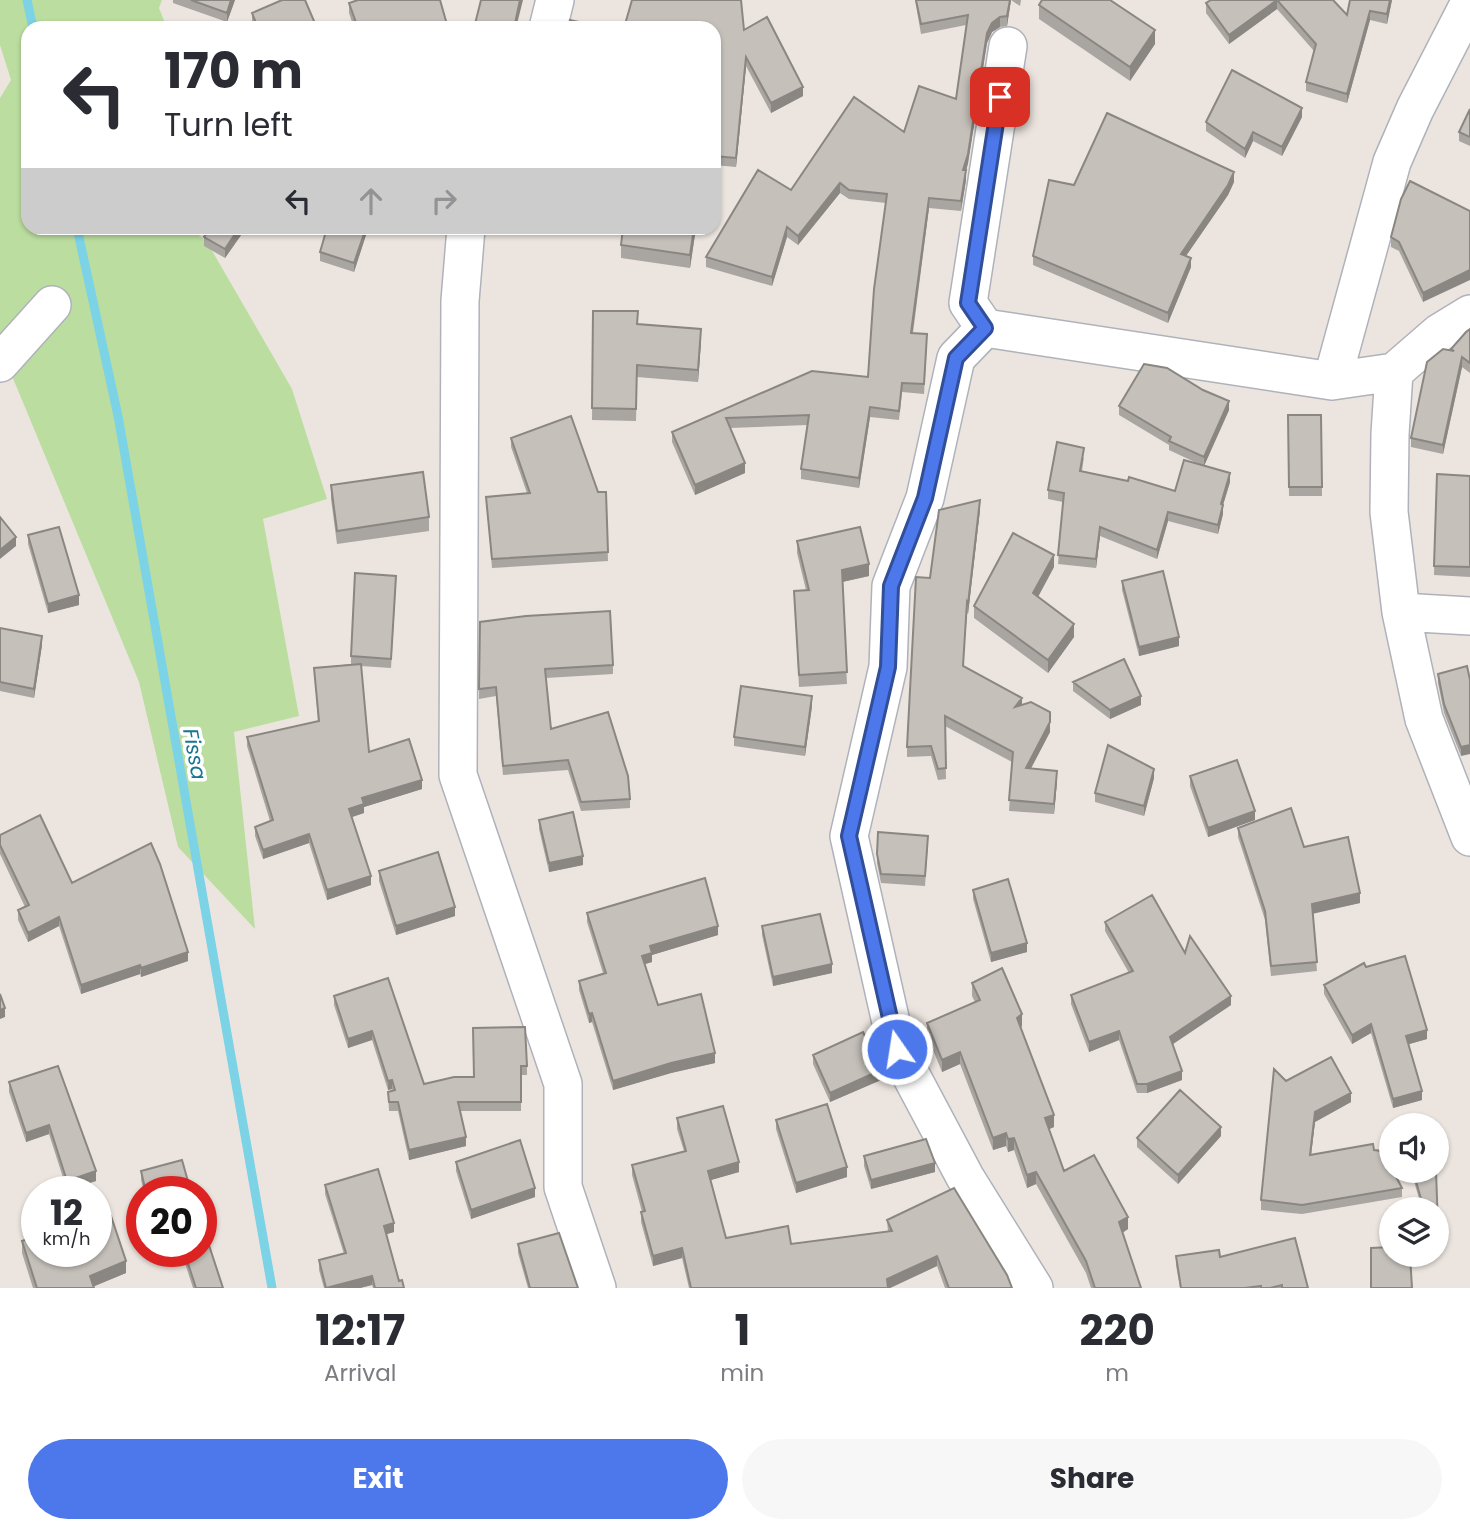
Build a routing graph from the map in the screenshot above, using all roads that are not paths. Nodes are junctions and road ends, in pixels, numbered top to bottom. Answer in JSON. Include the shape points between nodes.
{"nodes":[{"id":1,"x":555,"y":0,"type":"edge"},
{"id":2,"x":1470,"y":2,"type":"edge"},
{"id":3,"x":550,"y":21,"type":"edge"},
{"id":4,"x":1009,"y":46,"type":"dead end"},
{"id":5,"x":465,"y":235,"type":"edge"},
{"id":6,"x":52,"y":305,"type":"dead end"},
{"id":7,"x":1470,"y":314,"type":"edge"},
{"id":8,"x":985,"y":328,"type":"junction"},
{"id":9,"x":0,"y":363,"type":"edge"},
{"id":10,"x":1394,"y":372,"type":"junction"},
{"id":11,"x":1332,"y":381,"type":"junction"},
{"id":12,"x":1401,"y":612,"type":"junction"},
{"id":13,"x":1470,"y":616,"type":"edge"},
{"id":14,"x":1470,"y":837,"type":"edge"},
{"id":15,"x":597,"y":1288,"type":"edge"},
{"id":16,"x":1034,"y":1288,"type":"edge"}],
"edges":[{"from":1,"to":3,"type":"street"},
{"from":2,"to":11,"type":"street","via":[[1392,162]]},
{"from":4,"to":8,"type":"street","via":[[968,303]]},
{"from":5,"to":15,"type":"street","via":[[460,301],[458,775],[563,1084],[563,1187]]},
{"from":6,"to":9,"type":"street"},
{"from":7,"to":10,"type":"street","via":[[1439,333]]},
{"from":8,"to":11,"type":"street"},
{"from":8,"to":16,"type":"street","via":[[956,358],[925,498],[891,586],[888,667],[849,836],[897,1049],[965,1177]]},
{"from":10,"to":11,"type":"street"},
{"from":10,"to":12,"type":"street","via":[[1389,512]]},
{"from":12,"to":13,"type":"street"},
{"from":12,"to":14,"type":"street","via":[[1424,719]]}]}
